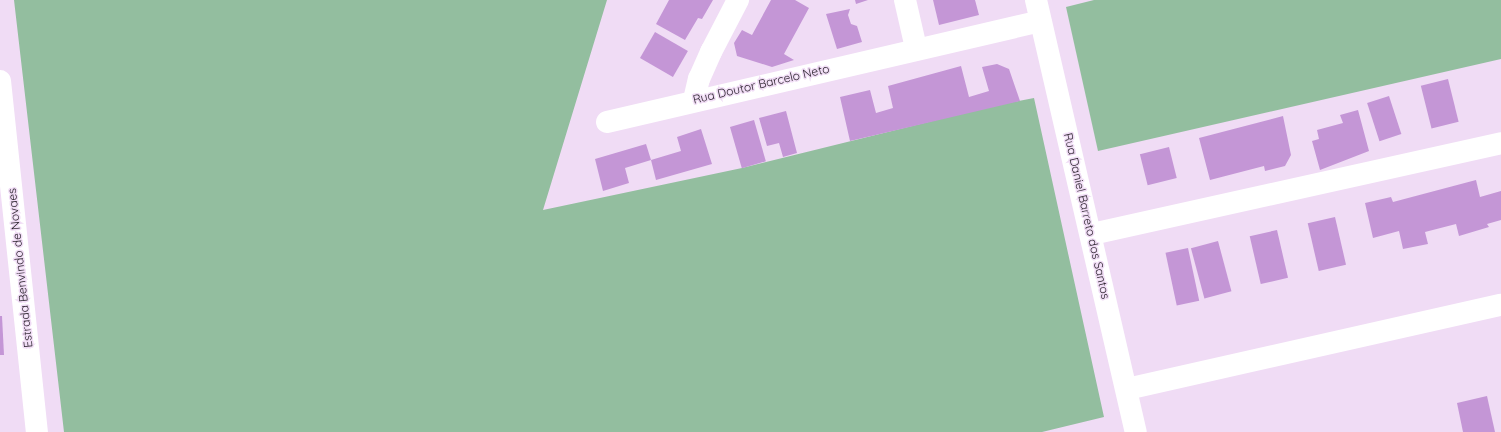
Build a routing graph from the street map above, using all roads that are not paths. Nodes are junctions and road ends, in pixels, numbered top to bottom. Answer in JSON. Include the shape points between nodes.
{"nodes":[{"id":1,"x":738,"y":0,"type":"edge"},
{"id":2,"x":905,"y":0,"type":"edge"},
{"id":3,"x":1038,"y":10,"type":"edge"},
{"id":4,"x":916,"y":48,"type":"junction"},
{"id":5,"x":0,"y":81,"type":"edge"},
{"id":6,"x":694,"y":100,"type":"junction"},
{"id":7,"x":607,"y":122,"type":"dead end"},
{"id":8,"x":1501,"y":143,"type":"edge"},
{"id":9,"x":1092,"y":234,"type":"junction"},
{"id":10,"x":1501,"y":305,"type":"edge"},
{"id":11,"x":1127,"y":389,"type":"junction"},
{"id":12,"x":37,"y":432,"type":"edge"},
{"id":13,"x":1136,"y":432,"type":"edge"}],
"edges":[{"from":1,"to":6,"type":"street","via":[[699,79]]},
{"from":2,"to":4,"type":"street"},
{"from":3,"to":4,"type":"street","name":"Rua Doutor Barcelo Neto"},
{"from":3,"to":9,"type":"street","name":"Rua Daniel Barreto dos Santos"},
{"from":4,"to":6,"type":"street","name":"Rua Doutor Barcelo Neto"},
{"from":5,"to":12,"type":"street","name":"Estrada Benvindo de Novaes"},
{"from":6,"to":7,"type":"street","name":"Rua Doutor Barcelo Neto"},
{"from":8,"to":9,"type":"street"},
{"from":9,"to":11,"type":"street","name":"Rua Daniel Barreto dos Santos"},
{"from":10,"to":11,"type":"street"},
{"from":11,"to":13,"type":"street","name":"Rua Daniel Barreto dos Santos"}]}
